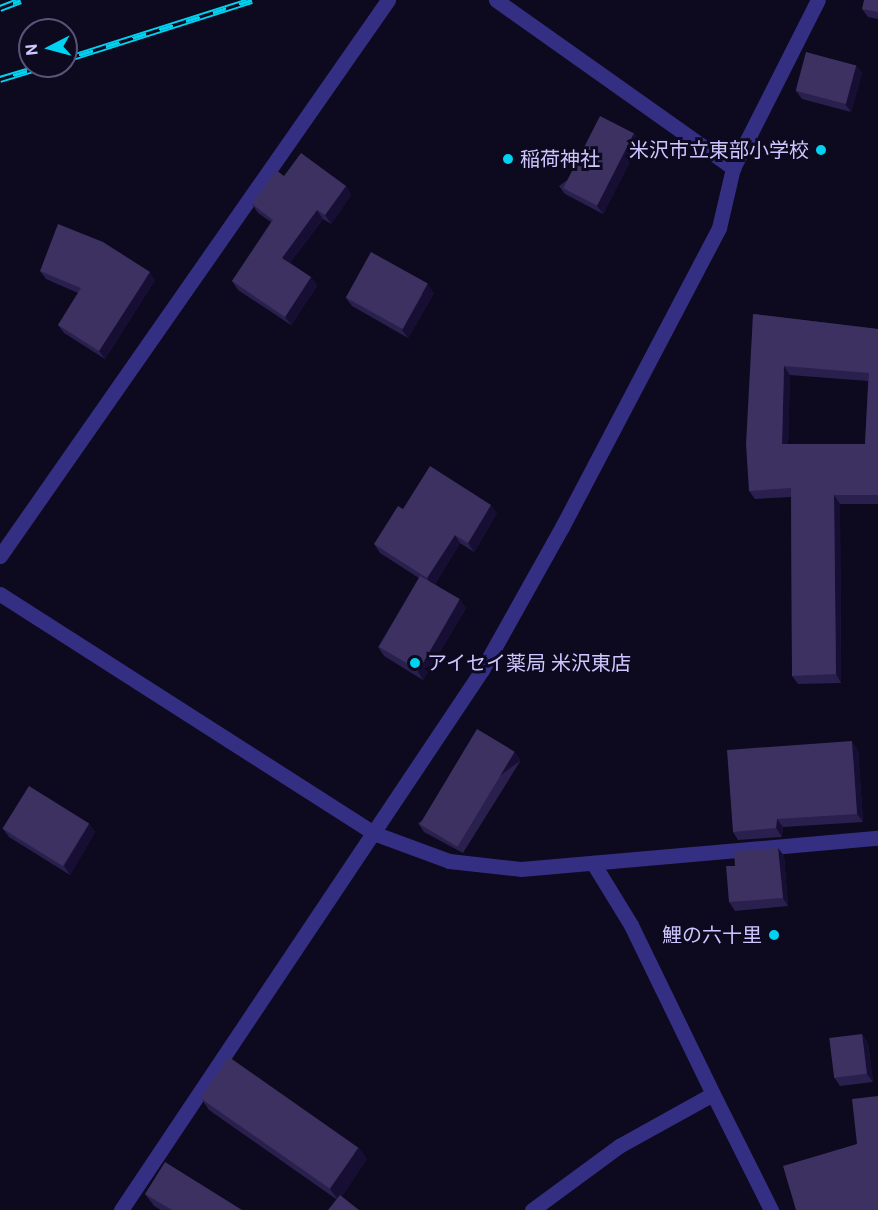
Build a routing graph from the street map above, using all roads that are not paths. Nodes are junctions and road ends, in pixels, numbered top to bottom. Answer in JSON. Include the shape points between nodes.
{"nodes":[{"id":1,"x":388,"y":0,"type":"edge"},
{"id":2,"x":496,"y":0,"type":"edge"},
{"id":3,"x":818,"y":0,"type":"edge"},
{"id":4,"x":733,"y":168,"type":"junction"},
{"id":5,"x":0,"y":556,"type":"edge"},
{"id":6,"x":0,"y":594,"type":"edge"},
{"id":7,"x":375,"y":834,"type":"junction"},
{"id":8,"x":878,"y":838,"type":"edge"},
{"id":9,"x":593,"y":863,"type":"junction"},
{"id":10,"x":713,"y":1094,"type":"junction"},
{"id":11,"x":121,"y":1210,"type":"edge"},
{"id":12,"x":532,"y":1210,"type":"edge"},
{"id":13,"x":771,"y":1210,"type":"edge"}],
"edges":[{"from":1,"to":5,"type":"street"},
{"from":2,"to":4,"type":"street"},
{"from":3,"to":4,"type":"street"},
{"from":4,"to":7,"type":"street","via":[[719,228],[562,527],[482,670]]},
{"from":6,"to":7,"type":"street"},
{"from":7,"to":9,"type":"street","via":[[448,861],[521,869]]},
{"from":7,"to":11,"type":"street"},
{"from":8,"to":9,"type":"street"},
{"from":9,"to":10,"type":"street","via":[[631,925]]},
{"from":10,"to":12,"type":"street","via":[[620,1146]]},
{"from":10,"to":13,"type":"street"}]}
